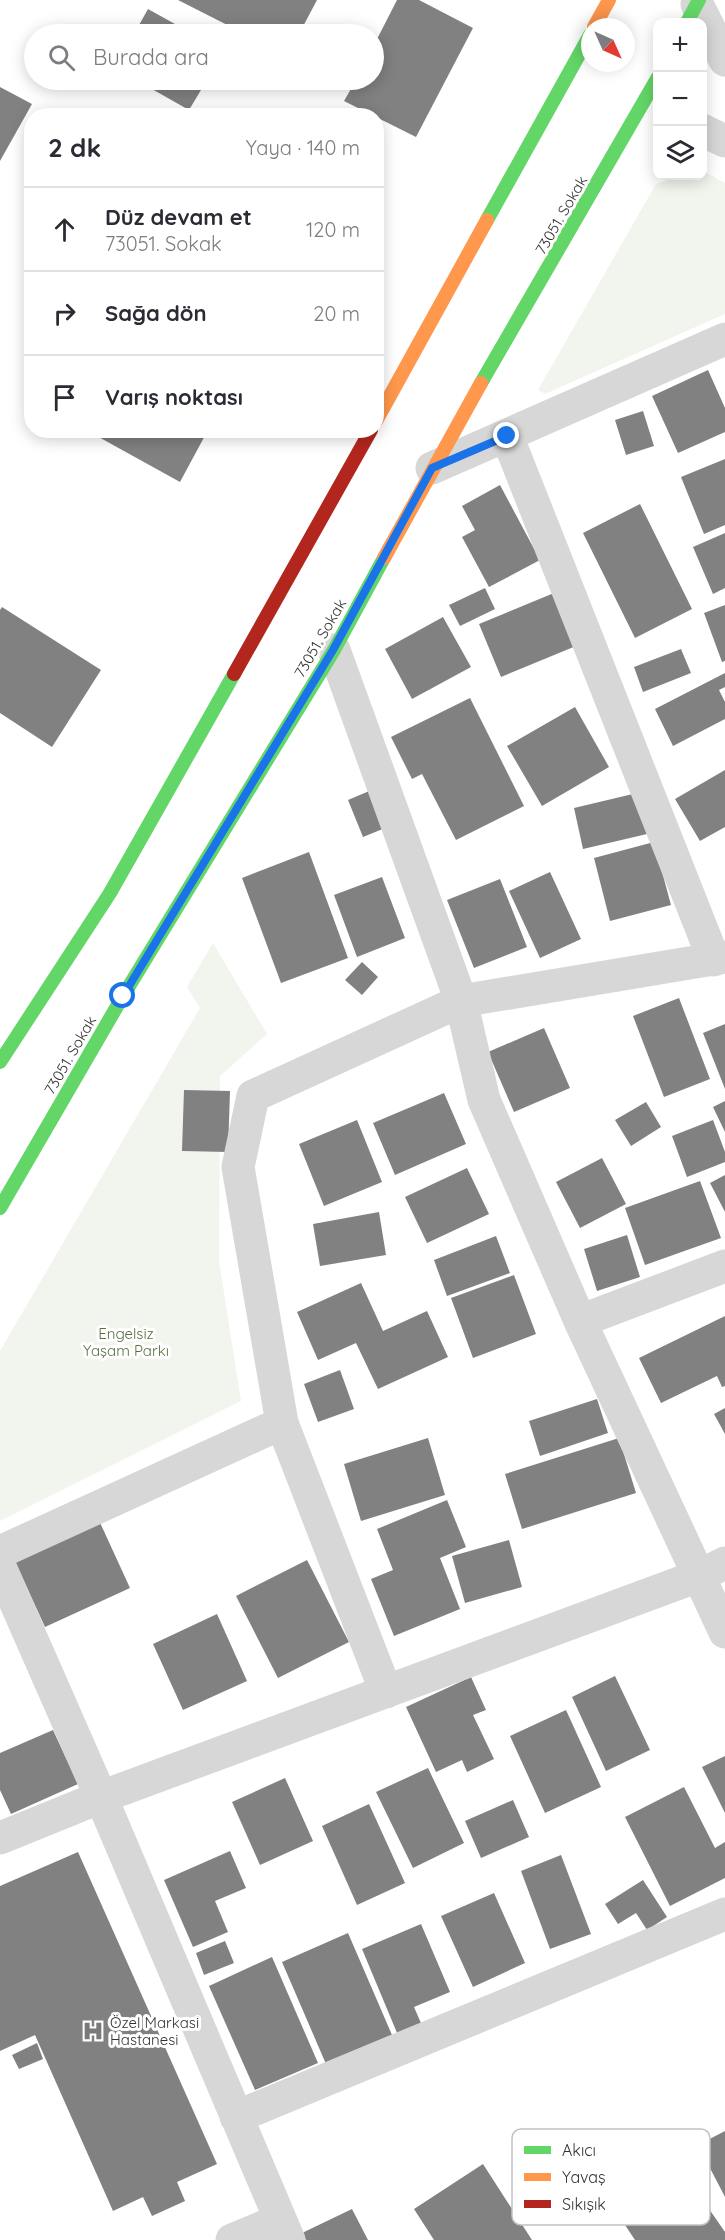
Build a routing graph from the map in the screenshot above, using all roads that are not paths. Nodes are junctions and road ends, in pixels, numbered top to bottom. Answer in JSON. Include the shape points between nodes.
{"nodes":[{"id":1,"x":609,"y":0,"type":"edge"},
{"id":2,"x":694,"y":9,"type":"edge"},
{"id":3,"x":599,"y":18,"type":"edge"},
{"id":4,"x":581,"y":51,"type":"edge"},
{"id":5,"x":725,"y":60,"type":"edge"},
{"id":6,"x":653,"y":96,"type":"edge"},
{"id":7,"x":707,"y":132,"type":"edge"},
{"id":8,"x":725,"y":141,"type":"edge"},
{"id":9,"x":722,"y":349,"type":"edge"},
{"id":10,"x":384,"y":407,"type":"edge"},
{"id":11,"x":507,"y":436,"type":"junction"},
{"id":12,"x":366,"y":438,"type":"edge"},
{"id":13,"x":432,"y":468,"type":"junction"},
{"id":14,"x":333,"y":650,"type":"junction"},
{"id":15,"x":719,"y":958,"type":"edge"},
{"id":16,"x":461,"y":1001,"type":"junction"},
{"id":17,"x":0,"y":1062,"type":"edge"},
{"id":18,"x":0,"y":1208,"type":"edge"},
{"id":19,"x":725,"y":1266,"type":"edge"},
{"id":20,"x":580,"y":1321,"type":"junction"},
{"id":21,"x":282,"y":1423,"type":"junction"},
{"id":22,"x":0,"y":1552,"type":"edge"},
{"id":23,"x":0,"y":1567,"type":"edge"},
{"id":24,"x":713,"y":1569,"type":"edge"},
{"id":25,"x":725,"y":1632,"type":"edge"},
{"id":26,"x":386,"y":1692,"type":"junction"},
{"id":27,"x":101,"y":1797,"type":"junction"},
{"id":28,"x":0,"y":1838,"type":"edge"},
{"id":29,"x":725,"y":1914,"type":"edge"},
{"id":30,"x":236,"y":2117,"type":"junction"},
{"id":31,"x":285,"y":2230,"type":"edge"},
{"id":32,"x":232,"y":2240,"type":"edge"}],
"edges":[{"from":1,"to":3,"type":"main road"},
{"from":2,"to":5,"type":"street"},
{"from":4,"to":10,"type":"main road"},
{"from":6,"to":13,"type":"main road","name":"73051. Sokak"},
{"from":7,"to":8,"type":"street"},
{"from":9,"to":11,"type":"street"},
{"from":11,"to":13,"type":"street"},
{"from":11,"to":15,"type":"street"},
{"from":12,"to":17,"type":"main road","via":[[110,893]]},
{"from":13,"to":14,"type":"main road","name":"73051. Sokak"},
{"from":14,"to":16,"type":"street"},
{"from":14,"to":18,"type":"main road","name":"73051. Sokak","via":[[123,996]]},
{"from":15,"to":16,"type":"street"},
{"from":16,"to":20,"type":"street","via":[[484,1100]]},
{"from":16,"to":21,"type":"street","via":[[253,1096],[238,1167]]},
{"from":19,"to":20,"type":"street"},
{"from":20,"to":24,"type":"street"},
{"from":21,"to":22,"type":"street"},
{"from":21,"to":26,"type":"street"},
{"from":23,"to":27,"type":"street"},
{"from":24,"to":25,"type":"street"},
{"from":24,"to":26,"type":"street"},
{"from":26,"to":27,"type":"street"},
{"from":27,"to":28,"type":"street"},
{"from":27,"to":30,"type":"street"},
{"from":29,"to":30,"type":"street"},
{"from":30,"to":31,"type":"street"},
{"from":31,"to":32,"type":"street"}]}
